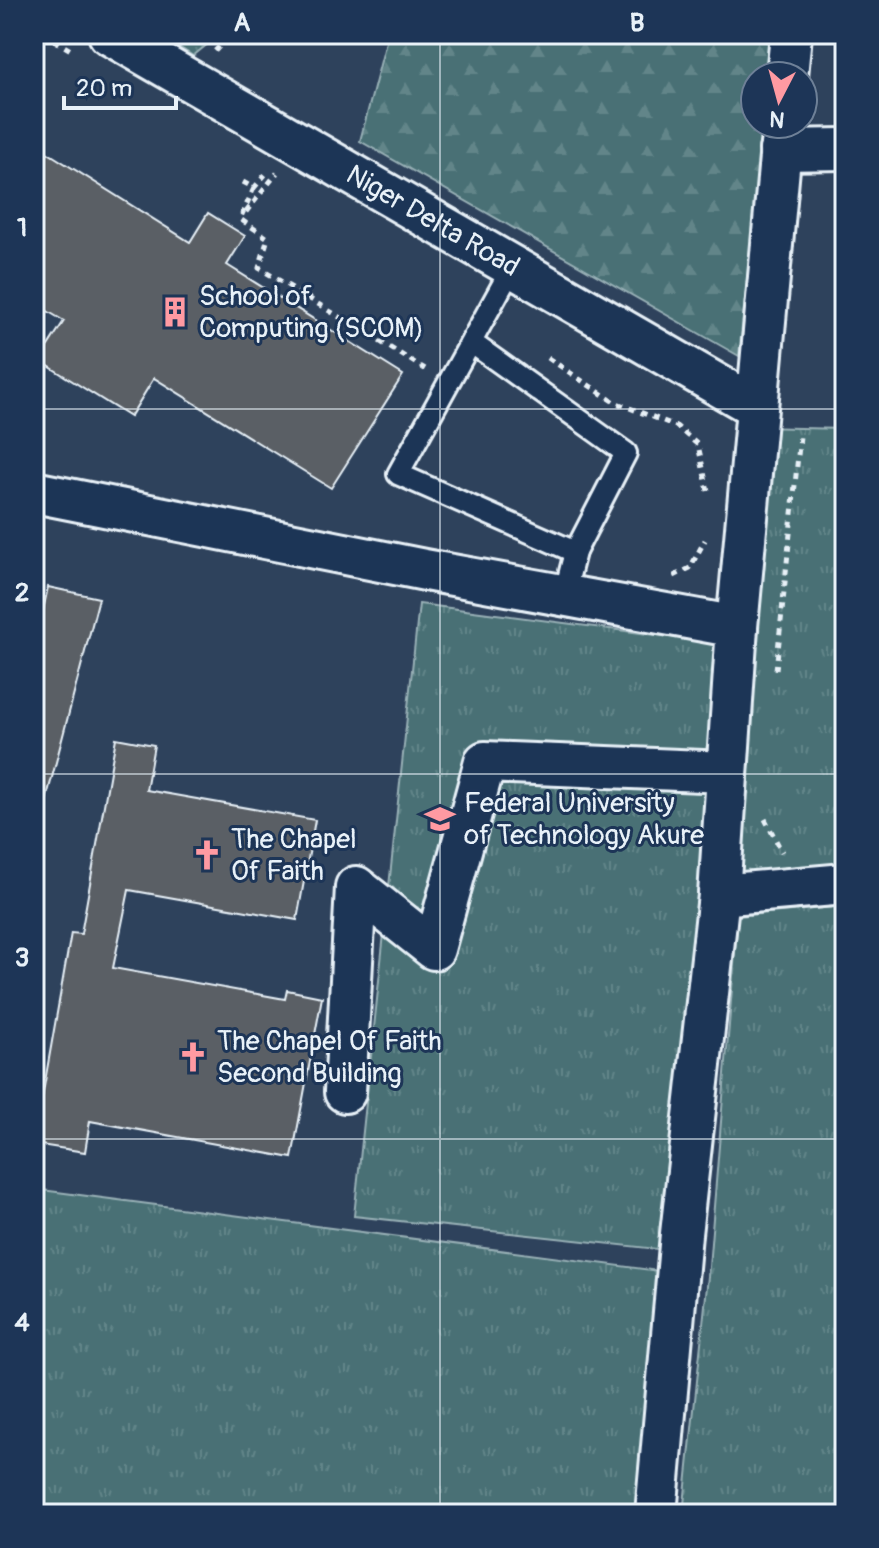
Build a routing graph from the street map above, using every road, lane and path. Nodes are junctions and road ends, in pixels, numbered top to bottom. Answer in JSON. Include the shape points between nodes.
{"nodes":[{"id":1,"x":109,"y":34,"type":"edge"},
{"id":2,"x":791,"y":34,"type":"edge"},
{"id":3,"x":789,"y":60,"type":"edge"},
{"id":4,"x":782,"y":140,"type":"edge"},
{"id":5,"x":798,"y":140,"type":"edge"},
{"id":6,"x":300,"y":144,"type":"junction"},
{"id":7,"x":845,"y":149,"type":"edge"},
{"id":8,"x":254,"y":188,"type":"dead end"},
{"id":9,"x":240,"y":219,"type":"junction"},
{"id":10,"x":513,"y":266,"type":"junction"},
{"id":11,"x":472,"y":343,"type":"junction"},
{"id":12,"x":538,"y":351,"type":"dead end"},
{"id":13,"x":429,"y":372,"type":"dead end"},
{"id":14,"x":756,"y":407,"type":"junction"},
{"id":15,"x":800,"y":436,"type":"dead end"},
{"id":16,"x":34,"y":492,"type":"edge"},
{"id":17,"x":710,"y":499,"type":"dead end"},
{"id":18,"x":706,"y":539,"type":"dead end"},
{"id":19,"x":575,"y":552,"type":"junction"},
{"id":20,"x":666,"y":580,"type":"dead end"},
{"id":21,"x":564,"y":596,"type":"junction"},
{"id":22,"x":737,"y":627,"type":"junction"},
{"id":23,"x":776,"y":672,"type":"dead end"},
{"id":24,"x":727,"y":772,"type":"junction"},
{"id":25,"x":762,"y":814,"type":"dead end"},
{"id":26,"x":829,"y":885,"type":"edge"},
{"id":27,"x":719,"y":895,"type":"junction"},
{"id":28,"x":345,"y":1092,"type":"dead end"},
{"id":29,"x":656,"y":1514,"type":"edge"}],
"edges":[{"from":1,"to":6,"type":"street","name":"Niger Delta Road"},
{"from":2,"to":3,"type":"street"},
{"from":4,"to":14,"type":"street"},
{"from":5,"to":7,"type":"street"},
{"from":6,"to":9,"type":"path"},
{"from":6,"to":10,"type":"street","name":"Niger Delta Road"},
{"from":8,"to":9,"type":"path"},
{"from":9,"to":13,"type":"path","via":[[268,238],[259,268]]},
{"from":10,"to":11,"type":"lane"},
{"from":10,"to":14,"type":"street","name":"Niger Delta Road"},
{"from":11,"to":19,"type":"lane","via":[[626,453]]},
{"from":11,"to":19,"type":"lane","via":[[398,474]]},
{"from":12,"to":17,"type":"path","via":[[614,402],[676,426],[698,445]]},
{"from":14,"to":22,"type":"street"},
{"from":15,"to":23,"type":"path"},
{"from":16,"to":21,"type":"street"},
{"from":18,"to":20,"type":"path","via":[[690,568]]},
{"from":19,"to":21,"type":"lane"},
{"from":21,"to":22,"type":"street"},
{"from":22,"to":24,"type":"street"},
{"from":24,"to":27,"type":"street"},
{"from":24,"to":28,"type":"street","via":[[485,762],[434,949],[356,887]]},
{"from":25,"to":26,"type":"path","via":[[785,858]]},
{"from":26,"to":27,"type":"street"},
{"from":27,"to":29,"type":"street"}]}
